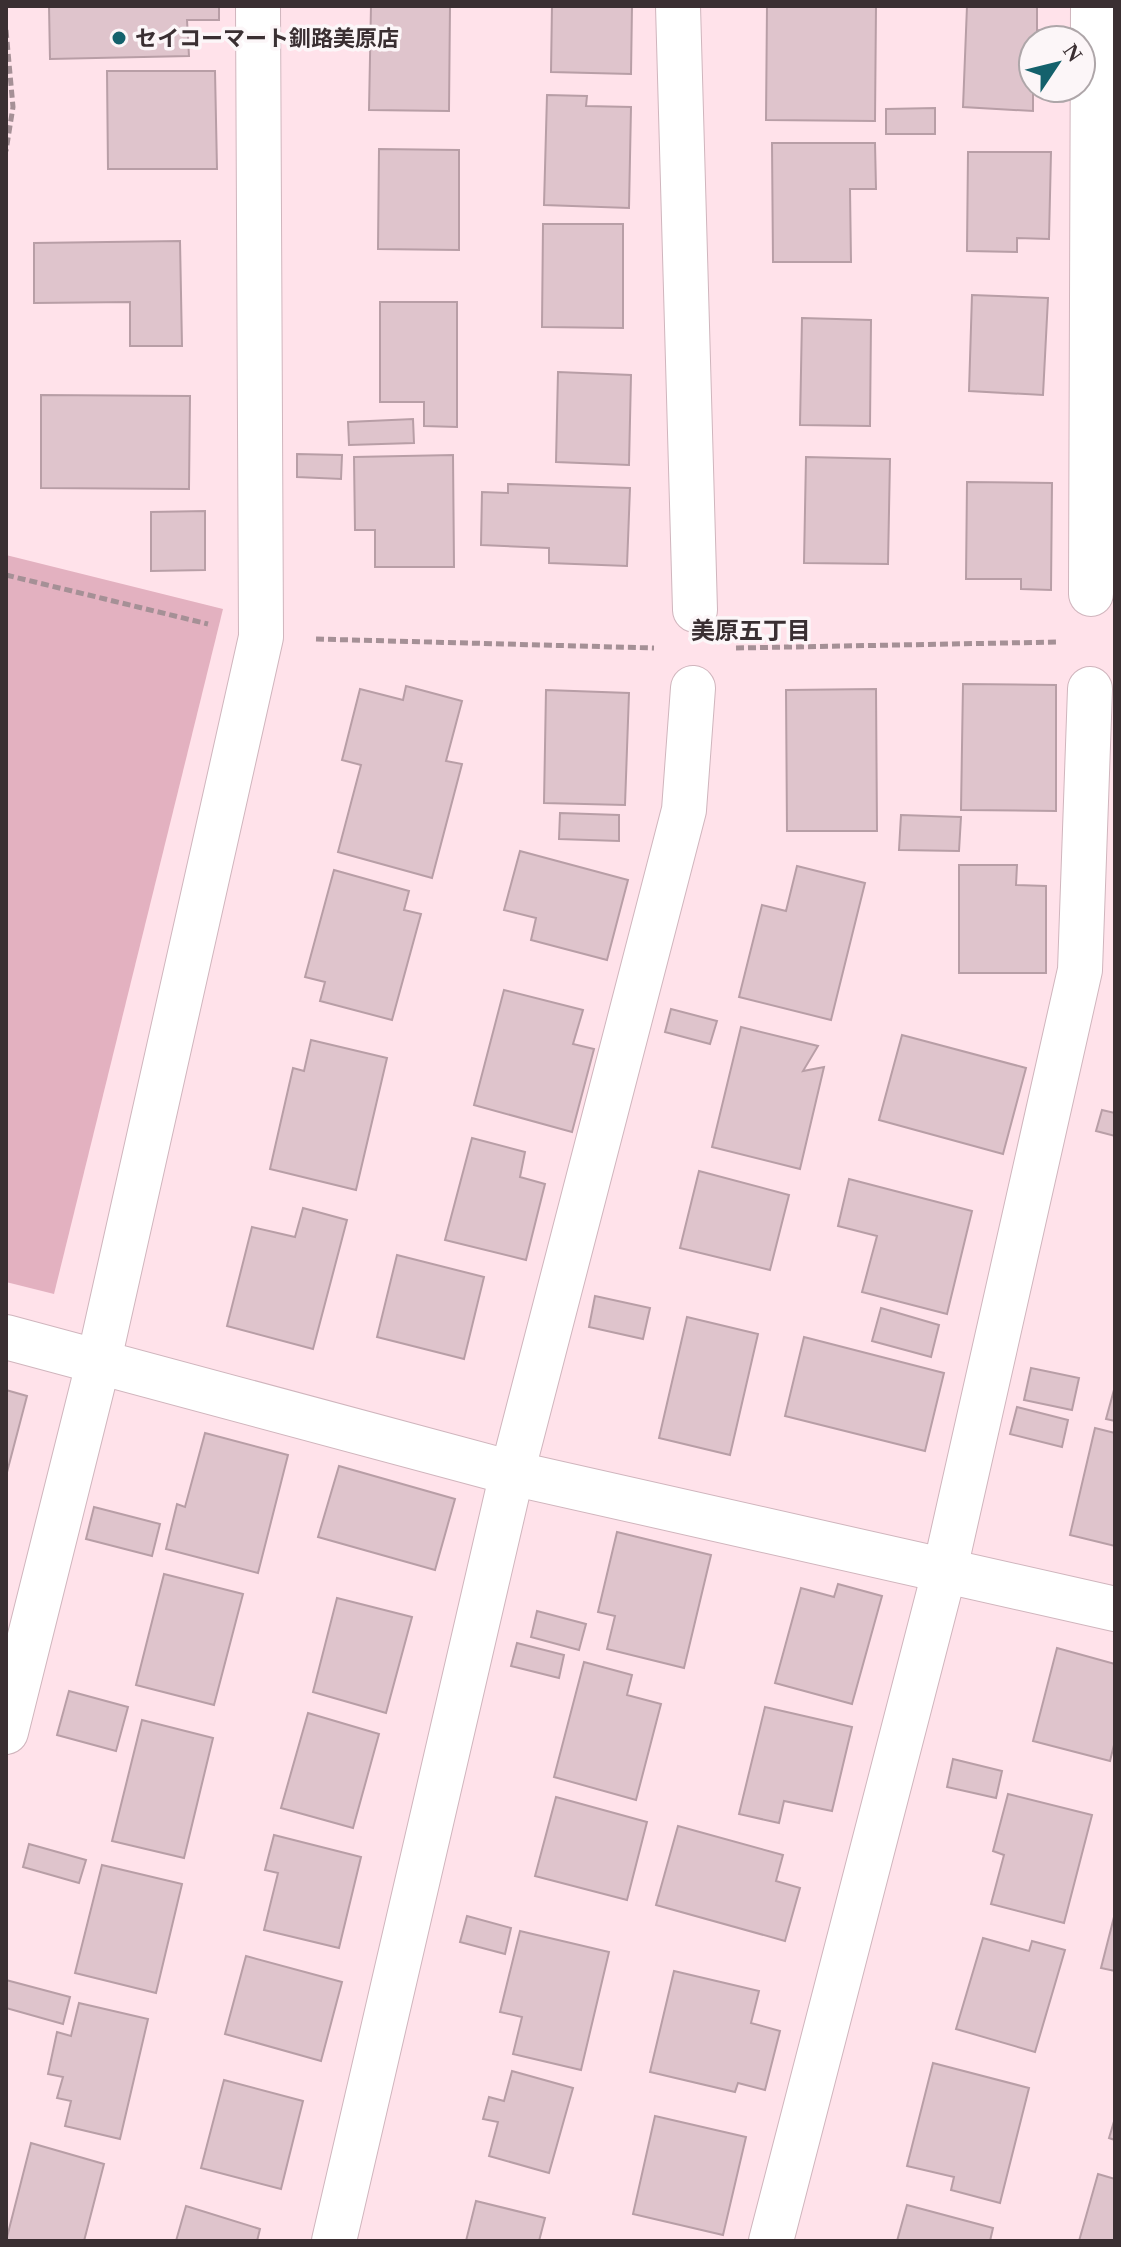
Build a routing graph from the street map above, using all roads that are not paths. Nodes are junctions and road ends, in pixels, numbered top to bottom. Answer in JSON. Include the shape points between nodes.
{"nodes":[{"id":1,"x":258,"y":6,"type":"edge"},
{"id":2,"x":678,"y":6,"type":"edge"},
{"id":3,"x":1093,"y":6,"type":"edge"},
{"id":4,"x":1091,"y":594,"type":"dead end"},
{"id":5,"x":695,"y":610,"type":"dead end"},
{"id":6,"x":693,"y":688,"type":"dead end"},
{"id":7,"x":1090,"y":689,"type":"dead end"},
{"id":8,"x":6,"y":1337,"type":"edge"},
{"id":9,"x":99,"y":1360,"type":"junction"},
{"id":10,"x":512,"y":1473,"type":"junction"},
{"id":11,"x":945,"y":1569,"type":"junction"},
{"id":12,"x":1115,"y":1609,"type":"edge"},
{"id":13,"x":6,"y":1732,"type":"edge"},
{"id":14,"x":334,"y":2241,"type":"edge"},
{"id":15,"x":771,"y":2241,"type":"edge"}],
"edges":[{"from":1,"to":9,"type":"street","via":[[261,637]]},
{"from":2,"to":5,"type":"street"},
{"from":3,"to":4,"type":"street"},
{"from":6,"to":10,"type":"street","via":[[684,810]]},
{"from":7,"to":11,"type":"street","via":[[1080,970]]},
{"from":8,"to":9,"type":"street"},
{"from":9,"to":10,"type":"street"},
{"from":9,"to":13,"type":"street"},
{"from":10,"to":11,"type":"street"},
{"from":10,"to":14,"type":"street"},
{"from":11,"to":12,"type":"street"},
{"from":11,"to":15,"type":"street"}]}
